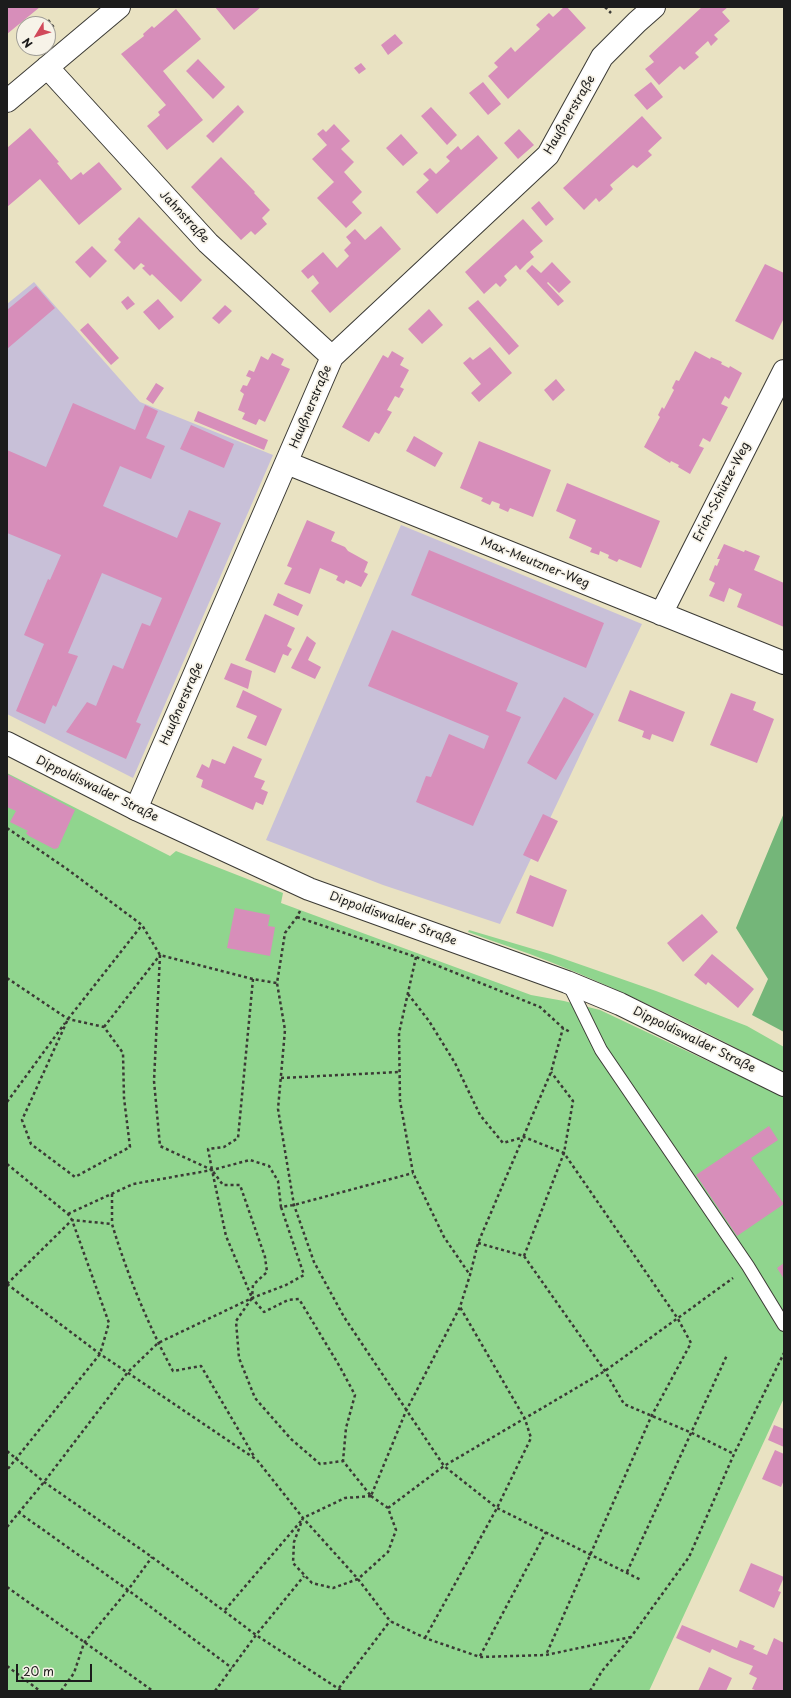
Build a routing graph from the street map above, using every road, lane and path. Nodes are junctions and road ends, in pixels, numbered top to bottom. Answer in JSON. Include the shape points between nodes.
{"nodes":[{"id":1,"x":119,"y":7,"type":"edge"},
{"id":2,"x":654,"y":7,"type":"edge"},
{"id":3,"x":56,"y":30,"type":"edge"},
{"id":4,"x":58,"y":33,"type":"dead end"},
{"id":5,"x":48,"y":67,"type":"junction"},
{"id":6,"x":7,"y":101,"type":"edge"},
{"id":7,"x":332,"y":357,"type":"junction"},
{"id":8,"x":784,"y":371,"type":"edge"},
{"id":9,"x":287,"y":463,"type":"junction"},
{"id":10,"x":661,"y":614,"type":"junction"},
{"id":11,"x":784,"y":663,"type":"edge"},
{"id":12,"x":7,"y":743,"type":"edge"},
{"id":13,"x":136,"y":809,"type":"junction"},
{"id":14,"x":7,"y":828,"type":"edge"},
{"id":15,"x":309,"y":889,"type":"junction"},
{"id":16,"x":297,"y":917,"type":"junction"},
{"id":17,"x":142,"y":925,"type":"junction"},
{"id":18,"x":160,"y":954,"type":"junction"},
{"id":19,"x":416,"y":957,"type":"junction"},
{"id":20,"x":7,"y":978,"type":"edge"},
{"id":21,"x":253,"y":978,"type":"junction"},
{"id":22,"x":567,"y":982,"type":"junction"},
{"id":23,"x":277,"y":983,"type":"junction"},
{"id":24,"x":408,"y":994,"type":"junction"},
{"id":25,"x":68,"y":1019,"type":"junction"},
{"id":26,"x":104,"y":1028,"type":"junction"},
{"id":27,"x":563,"y":1028,"type":"junction"},
{"id":28,"x":601,"y":1050,"type":"junction"},
{"id":29,"x":399,"y":1072,"type":"junction"},
{"id":30,"x":551,"y":1072,"type":"junction"},
{"id":31,"x":281,"y":1078,"type":"junction"},
{"id":32,"x":784,"y":1085,"type":"edge"},
{"id":33,"x":7,"y":1102,"type":"edge"},
{"id":34,"x":524,"y":1137,"type":"junction"},
{"id":35,"x":564,"y":1153,"type":"junction"},
{"id":36,"x":7,"y":1164,"type":"edge"},
{"id":37,"x":212,"y":1170,"type":"junction"},
{"id":38,"x":413,"y":1173,"type":"junction"},
{"id":39,"x":112,"y":1194,"type":"junction"},
{"id":40,"x":294,"y":1205,"type":"junction"},
{"id":41,"x":281,"y":1207,"type":"junction"},
{"id":42,"x":68,"y":1214,"type":"junction"},
{"id":43,"x":72,"y":1220,"type":"junction"},
{"id":44,"x":112,"y":1224,"type":"junction"},
{"id":45,"x":478,"y":1243,"type":"junction"},
{"id":46,"x":524,"y":1256,"type":"junction"},
{"id":47,"x":748,"y":1266,"type":"junction"},
{"id":48,"x":470,"y":1275,"type":"junction"},
{"id":49,"x":7,"y":1284,"type":"edge"},
{"id":50,"x":252,"y":1298,"type":"junction"},
{"id":51,"x":460,"y":1307,"type":"junction"},
{"id":52,"x":678,"y":1319,"type":"junction"},
{"id":53,"x":784,"y":1325,"type":"edge"},
{"id":54,"x":158,"y":1343,"type":"junction"},
{"id":55,"x":784,"y":1353,"type":"edge"},
{"id":56,"x":100,"y":1354,"type":"junction"},
{"id":57,"x":727,"y":1355,"type":"dead end"},
{"id":58,"x":605,"y":1371,"type":"junction"},
{"id":59,"x":128,"y":1372,"type":"junction"},
{"id":60,"x":406,"y":1411,"type":"junction"},
{"id":61,"x":651,"y":1416,"type":"junction"},
{"id":62,"x":525,"y":1419,"type":"junction"},
{"id":63,"x":692,"y":1433,"type":"junction"},
{"id":64,"x":7,"y":1451,"type":"edge"},
{"id":65,"x":734,"y":1454,"type":"junction"},
{"id":66,"x":17,"y":1458,"type":"junction"},
{"id":67,"x":257,"y":1460,"type":"junction"},
{"id":68,"x":343,"y":1461,"type":"junction"},
{"id":69,"x":444,"y":1466,"type":"junction"},
{"id":70,"x":7,"y":1470,"type":"edge"},
{"id":71,"x":44,"y":1482,"type":"junction"},
{"id":72,"x":371,"y":1496,"type":"junction"},
{"id":73,"x":388,"y":1508,"type":"junction"},
{"id":74,"x":497,"y":1508,"type":"junction"},
{"id":75,"x":18,"y":1512,"type":"junction"},
{"id":76,"x":303,"y":1518,"type":"junction"},
{"id":77,"x":7,"y":1527,"type":"edge"},
{"id":78,"x":546,"y":1532,"type":"junction"},
{"id":79,"x":590,"y":1553,"type":"junction"},
{"id":80,"x":152,"y":1557,"type":"junction"},
{"id":81,"x":627,"y":1572,"type":"junction"},
{"id":82,"x":304,"y":1576,"type":"junction"},
{"id":83,"x":358,"y":1579,"type":"junction"},
{"id":84,"x":641,"y":1580,"type":"dead end"},
{"id":85,"x":7,"y":1587,"type":"edge"},
{"id":86,"x":128,"y":1590,"type":"junction"},
{"id":87,"x":225,"y":1610,"type":"junction"},
{"id":88,"x":390,"y":1621,"type":"junction"},
{"id":89,"x":256,"y":1635,"type":"junction"},
{"id":90,"x":630,"y":1637,"type":"junction"},
{"id":91,"x":425,"y":1638,"type":"junction"},
{"id":92,"x":84,"y":1643,"type":"junction"},
{"id":93,"x":546,"y":1655,"type":"junction"},
{"id":94,"x":480,"y":1657,"type":"junction"},
{"id":95,"x":7,"y":1666,"type":"edge"},
{"id":96,"x":232,"y":1668,"type":"junction"},
{"id":97,"x":339,"y":1688,"type":"junction"},
{"id":98,"x":40,"y":1691,"type":"edge"},
{"id":99,"x":61,"y":1691,"type":"edge"},
{"id":100,"x":153,"y":1691,"type":"edge"},
{"id":101,"x":215,"y":1691,"type":"edge"},
{"id":102,"x":342,"y":1691,"type":"edge"},
{"id":103,"x":590,"y":1691,"type":"edge"}],
"edges":[{"from":1,"to":5,"type":"street"},
{"from":2,"to":7,"type":"street","name":"Haußnerstraße","via":[[602,58],[548,155]]},
{"from":3,"to":4,"type":"path"},
{"from":5,"to":6,"type":"street"},
{"from":5,"to":7,"type":"street","name":"Jahnstraße","via":[[208,243]]},
{"from":7,"to":9,"type":"street","name":"Haußnerstraße"},
{"from":8,"to":10,"type":"street","name":"Erich-Schütze-Weg"},
{"from":9,"to":10,"type":"street","name":"Max-Meutzner-Weg"},
{"from":9,"to":13,"type":"street","name":"Haußnerstraße"},
{"from":10,"to":11,"type":"street","name":"Max-Meutzner-Weg"},
{"from":12,"to":13,"type":"street","name":"Dippoldiswalder Straße"},
{"from":13,"to":15,"type":"street","name":"Dippoldiswalder Straße"},
{"from":14,"to":17,"type":"path"},
{"from":15,"to":16,"type":"path"},
{"from":15,"to":22,"type":"street","name":"Dippoldiswalder Straße"},
{"from":16,"to":19,"type":"path"},
{"from":16,"to":23,"type":"path","via":[[285,933]]},
{"from":17,"to":18,"type":"path"},
{"from":17,"to":25,"type":"path"},
{"from":18,"to":21,"type":"path"},
{"from":18,"to":26,"type":"path"},
{"from":18,"to":37,"type":"path","via":[[154,1081],[160,1146]]},
{"from":19,"to":24,"type":"path"},
{"from":19,"to":27,"type":"path","via":[[540,1007]]},
{"from":20,"to":25,"type":"path"},
{"from":21,"to":23,"type":"path"},
{"from":21,"to":37,"type":"path","via":[[238,1138],[224,1147],[208,1149]]},
{"from":22,"to":28,"type":"lane"},
{"from":22,"to":32,"type":"street","name":"Dippoldiswalder Straße","via":[[620,1004]]},
{"from":23,"to":31,"type":"path","via":[[285,1030]]},
{"from":24,"to":29,"type":"path","via":[[399,1033]]},
{"from":24,"to":34,"type":"path","via":[[429,1021],[455,1063],[480,1115],[504,1143]]},
{"from":25,"to":26,"type":"path"},
{"from":25,"to":26,"type":"path","via":[[22,1120],[31,1144],[75,1177],[130,1146],[124,1098],[123,1053]]},
{"from":25,"to":33,"type":"path"},
{"from":27,"to":28,"type":"path"},
{"from":27,"to":30,"type":"path"},
{"from":28,"to":47,"type":"lane"},
{"from":29,"to":31,"type":"path"},
{"from":29,"to":38,"type":"path","via":[[400,1101]]},
{"from":30,"to":34,"type":"path"},
{"from":30,"to":35,"type":"path","via":[[573,1101]]},
{"from":31,"to":40,"type":"path","via":[[278,1109]]},
{"from":34,"to":35,"type":"path"},
{"from":34,"to":45,"type":"path"},
{"from":35,"to":46,"type":"path"},
{"from":35,"to":52,"type":"path"},
{"from":36,"to":42,"type":"path"},
{"from":37,"to":39,"type":"path","via":[[133,1184]]},
{"from":37,"to":41,"type":"path","via":[[250,1160],[269,1166],[278,1181]]},
{"from":37,"to":50,"type":"path","via":[[226,1236]]},
{"from":37,"to":50,"type":"path","via":[[223,1185],[240,1185],[259,1239],[267,1272],[254,1285]]},
{"from":38,"to":40,"type":"path"},
{"from":38,"to":48,"type":"path","via":[[444,1237]]},
{"from":39,"to":42,"type":"path"},
{"from":39,"to":44,"type":"path"},
{"from":40,"to":41,"type":"path"},
{"from":40,"to":60,"type":"path","via":[[318,1269],[344,1317]]},
{"from":41,"to":50,"type":"path","via":[[304,1275]]},
{"from":42,"to":43,"type":"path"},
{"from":43,"to":44,"type":"path"},
{"from":43,"to":49,"type":"path"},
{"from":43,"to":56,"type":"path","via":[[109,1323]]},
{"from":44,"to":54,"type":"path"},
{"from":45,"to":46,"type":"path"},
{"from":45,"to":48,"type":"path"},
{"from":46,"to":58,"type":"path"},
{"from":47,"to":52,"type":"path"},
{"from":47,"to":53,"type":"lane"},
{"from":48,"to":51,"type":"path"},
{"from":49,"to":56,"type":"path"},
{"from":50,"to":54,"type":"path"},
{"from":50,"to":68,"type":"path","via":[[236,1321],[240,1358],[255,1398],[291,1439],[320,1464]]},
{"from":50,"to":68,"type":"path","via":[[264,1312],[288,1300],[299,1298],[340,1367],[355,1395],[346,1428]]},
{"from":51,"to":60,"type":"path"},
{"from":51,"to":62,"type":"path"},
{"from":52,"to":58,"type":"path"},
{"from":52,"to":61,"type":"path","via":[[691,1343]]},
{"from":54,"to":59,"type":"path"},
{"from":54,"to":67,"type":"path","via":[[173,1371],[201,1366]]},
{"from":55,"to":65,"type":"path"},
{"from":56,"to":59,"type":"path"},
{"from":56,"to":66,"type":"path"},
{"from":57,"to":63,"type":"path"},
{"from":58,"to":61,"type":"path","via":[[624,1404]]},
{"from":58,"to":62,"type":"path"},
{"from":59,"to":67,"type":"path"},
{"from":59,"to":71,"type":"path"},
{"from":60,"to":69,"type":"path"},
{"from":60,"to":72,"type":"path"},
{"from":61,"to":63,"type":"path"},
{"from":61,"to":79,"type":"path"},
{"from":62,"to":69,"type":"path"},
{"from":62,"to":74,"type":"path","via":[[531,1438]]},
{"from":63,"to":65,"type":"path"},
{"from":63,"to":81,"type":"path"},
{"from":64,"to":66,"type":"path"},
{"from":65,"to":90,"type":"path","via":[[689,1557]]},
{"from":66,"to":70,"type":"path"},
{"from":66,"to":71,"type":"path"},
{"from":67,"to":76,"type":"path"},
{"from":68,"to":72,"type":"path"},
{"from":69,"to":73,"type":"path"},
{"from":69,"to":74,"type":"path"},
{"from":71,"to":75,"type":"path"},
{"from":71,"to":80,"type":"path"},
{"from":72,"to":73,"type":"path"},
{"from":72,"to":76,"type":"path","via":[[346,1498]]},
{"from":73,"to":83,"type":"path","via":[[396,1530],[388,1552]]},
{"from":74,"to":78,"type":"path"},
{"from":74,"to":91,"type":"path"},
{"from":75,"to":77,"type":"path"},
{"from":75,"to":86,"type":"path"},
{"from":76,"to":82,"type":"path","via":[[294,1542],[293,1562]]},
{"from":76,"to":83,"type":"path"},
{"from":76,"to":87,"type":"path"},
{"from":78,"to":79,"type":"path"},
{"from":78,"to":94,"type":"path"},
{"from":79,"to":81,"type":"path"},
{"from":79,"to":93,"type":"path"},
{"from":80,"to":86,"type":"path"},
{"from":80,"to":87,"type":"path"},
{"from":81,"to":84,"type":"path"},
{"from":82,"to":83,"type":"path","via":[[312,1583],[333,1588]]},
{"from":82,"to":89,"type":"path"},
{"from":83,"to":88,"type":"path"},
{"from":85,"to":92,"type":"path"},
{"from":86,"to":92,"type":"path"},
{"from":86,"to":96,"type":"path"},
{"from":87,"to":89,"type":"path"},
{"from":88,"to":91,"type":"path"},
{"from":88,"to":97,"type":"path"},
{"from":89,"to":96,"type":"path"},
{"from":89,"to":97,"type":"path"},
{"from":90,"to":93,"type":"path"},
{"from":90,"to":103,"type":"path","via":[[602,1671]]},
{"from":91,"to":94,"type":"path"},
{"from":92,"to":99,"type":"path","via":[[74,1673]]},
{"from":92,"to":100,"type":"path"},
{"from":93,"to":94,"type":"path"},
{"from":95,"to":98,"type":"path"},
{"from":96,"to":101,"type":"path"},
{"from":97,"to":102,"type":"path"}]}
